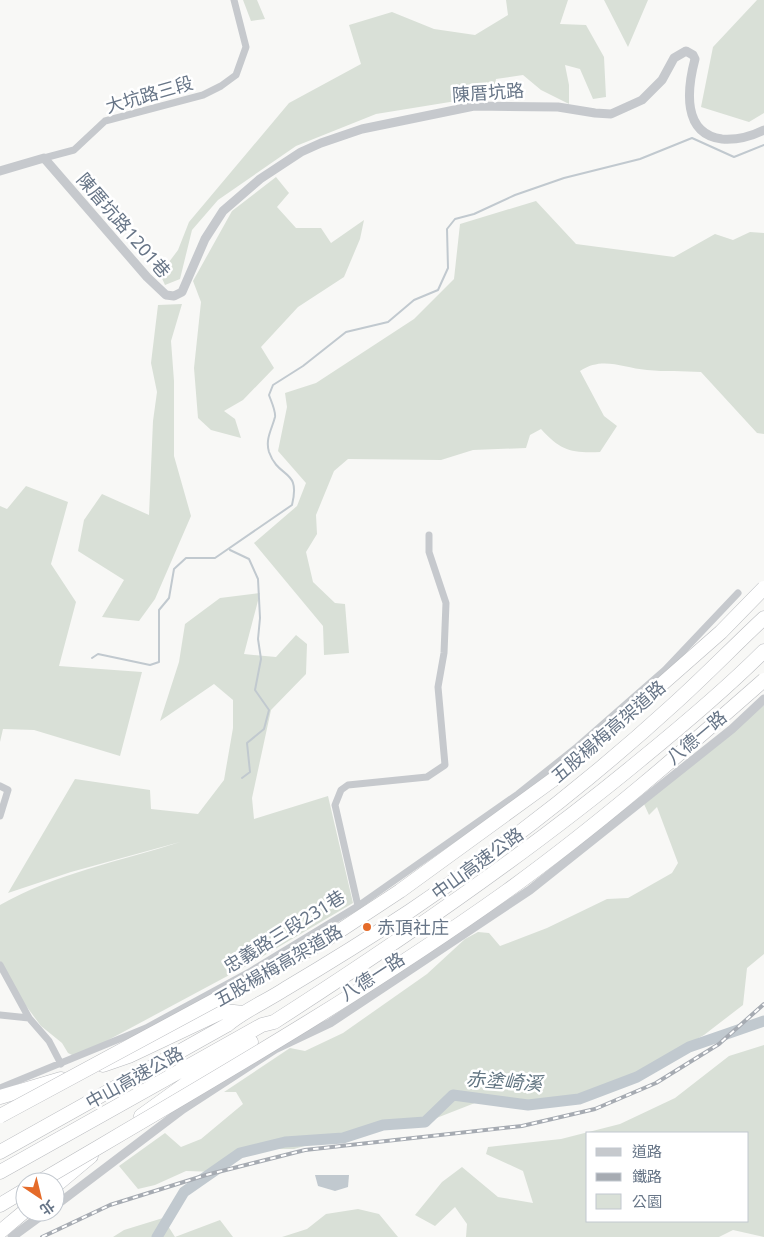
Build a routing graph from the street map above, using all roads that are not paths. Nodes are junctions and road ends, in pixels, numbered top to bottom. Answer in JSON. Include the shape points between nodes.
{"nodes":[{"id":1,"x":234,"y":0,"type":"edge"},
{"id":2,"x":764,"y":130,"type":"edge"},
{"id":3,"x":44,"y":158,"type":"junction"},
{"id":4,"x":0,"y":171,"type":"edge"},
{"id":5,"x":186,"y":288,"type":"joint"},
{"id":6,"x":429,"y":535,"type":"dead end"},
{"id":7,"x":764,"y":588,"type":"edge"},
{"id":8,"x":738,"y":593,"type":"dead end"},
{"id":9,"x":764,"y":618,"type":"edge"},
{"id":10,"x":764,"y":651,"type":"edge"},
{"id":11,"x":764,"y":680,"type":"edge"},
{"id":12,"x":764,"y":699,"type":"edge"},
{"id":13,"x":0,"y":786,"type":"edge"},
{"id":14,"x":0,"y":816,"type":"edge"},
{"id":15,"x":358,"y":906,"type":"junction"},
{"id":16,"x":0,"y":965,"type":"edge"},
{"id":17,"x":243,"y":1012,"type":"junction"},
{"id":18,"x":0,"y":1015,"type":"edge"},
{"id":19,"x":29,"y":1018,"type":"junction"},
{"id":20,"x":274,"y":1022,"type":"junction"},
{"id":21,"x":61,"y":1064,"type":"junction"},
{"id":22,"x":0,"y":1088,"type":"edge"},
{"id":23,"x":0,"y":1097,"type":"edge"},
{"id":24,"x":0,"y":1116,"type":"edge"},
{"id":25,"x":0,"y":1152,"type":"edge"},
{"id":26,"x":0,"y":1172,"type":"edge"},
{"id":27,"x":56,"y":1172,"type":"edge"},
{"id":28,"x":65,"y":1178,"type":"edge"},
{"id":29,"x":15,"y":1196,"type":"edge"},
{"id":30,"x":65,"y":1198,"type":"edge"},
{"id":31,"x":0,"y":1205,"type":"edge"},
{"id":32,"x":15,"y":1219,"type":"edge"},
{"id":33,"x":32,"y":1222,"type":"edge"},
{"id":34,"x":0,"y":1232,"type":"edge"},
{"id":35,"x":12,"y":1237,"type":"edge"}],
"edges":[{"from":1,"to":3,"type":"street","name":"大坑路三段","via":[[246,47],[236,75],[203,95],[105,121],[74,150]]},
{"from":2,"to":5,"type":"street","name":"陳厝坑路","via":[[730,139],[706,134],[697,128],[689,102],[695,59],[686,51],[674,58],[662,80],[642,100],[611,114],[538,106],[474,106],[362,129],[301,152],[260,179],[229,206],[205,239]]},
{"from":3,"to":4,"type":"street","name":"大坑路三段"},
{"from":3,"to":5,"type":"street","name":"陳厝坑路1201巷","via":[[158,288],[166,295],[174,296]]},
{"from":6,"to":15,"type":"street","name":"忠義路三段231巷","via":[[430,552],[446,602],[444,653],[438,687],[445,765],[427,777],[348,785],[336,797],[335,805]]},
{"from":7,"to":24,"type":"highway","name":"五股楊梅高架道路","bridge":true,"via":[[714,639],[554,779],[400,891],[321,943]]},
{"from":8,"to":15,"type":"street","via":[[665,670],[577,747],[511,799]]},
{"from":9,"to":17,"type":"highway","name":"中山高速公路","via":[[674,704],[533,822],[408,912]]},
{"from":10,"to":20,"type":"highway","name":"中山高速公路","via":[[662,743],[528,849],[369,961]]},
{"from":11,"to":27,"type":"highway","bridge":true,"via":[[650,780],[507,891],[354,994]]},
{"from":12,"to":30,"type":"street","name":"八德一路","via":[[732,729],[566,862],[489,919],[330,1022],[283,1045],[183,1109]]},
{"from":13,"to":14,"type":"street","via":[[8,790]]},
{"from":15,"to":21,"type":"street","name":"忠義路三段231巷","via":[[196,1002],[146,1028]]},
{"from":16,"to":19,"type":"street"},
{"from":17,"to":23,"type":"highway","via":[[224,1011],[129,1056]]},
{"from":17,"to":25,"type":"highway","name":"中山高速公路","via":[[185,1050]]},
{"from":18,"to":19,"type":"street"},
{"from":19,"to":21,"type":"street","via":[[49,1041]]},
{"from":20,"to":26,"type":"highway","name":"中山高速公路","via":[[262,1025]]},
{"from":20,"to":28,"type":"highway","via":[[266,1033],[201,1073],[122,1130]]},
{"from":21,"to":22,"type":"street","name":"忠義路三段231巷"},
{"from":29,"to":31,"type":"highway"},
{"from":32,"to":34,"type":"highway"},
{"from":33,"to":35,"type":"street"}]}
